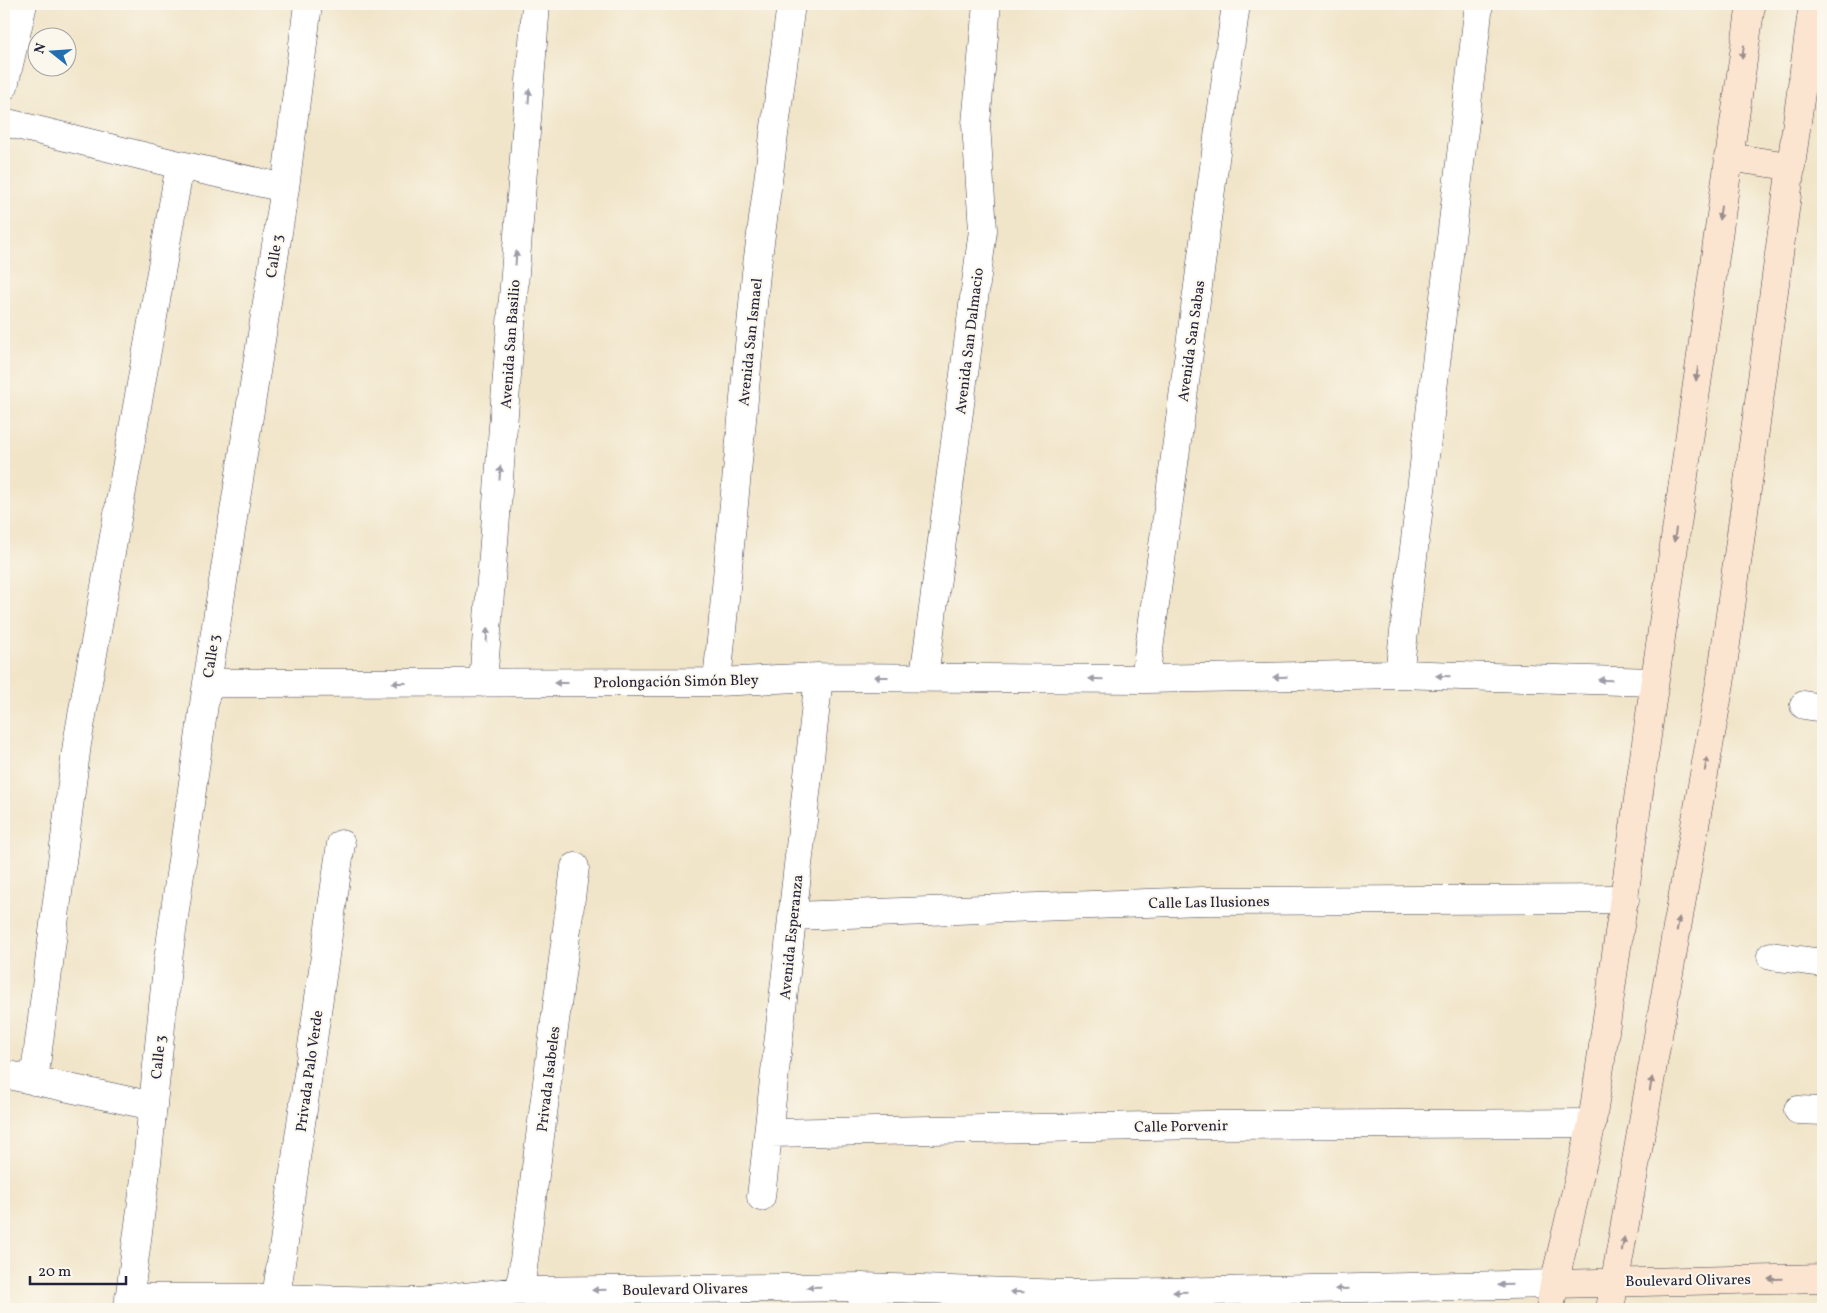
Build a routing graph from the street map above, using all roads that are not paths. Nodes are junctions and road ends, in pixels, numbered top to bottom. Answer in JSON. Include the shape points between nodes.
{"nodes":[{"id":1,"x":23,"y":4,"type":"edge"},
{"id":2,"x":308,"y":4,"type":"edge"},
{"id":3,"x":536,"y":4,"type":"edge"},
{"id":4,"x":791,"y":4,"type":"edge"},
{"id":5,"x":987,"y":4,"type":"edge"},
{"id":6,"x":1236,"y":4,"type":"edge"},
{"id":7,"x":1479,"y":4,"type":"edge"},
{"id":8,"x":1751,"y":4,"type":"edge"},
{"id":9,"x":1816,"y":12,"type":"edge"},
{"id":10,"x":4,"y":86,"type":"edge"},
{"id":11,"x":4,"y":122,"type":"edge"},
{"id":12,"x":1728,"y":157,"type":"junction"},
{"id":13,"x":180,"y":165,"type":"junction"},
{"id":14,"x":1790,"y":166,"type":"junction"},
{"id":15,"x":285,"y":188,"type":"junction"},
{"id":16,"x":1399,"y":674,"type":"junction"},
{"id":17,"x":819,"y":677,"type":"junction"},
{"id":18,"x":924,"y":677,"type":"junction"},
{"id":19,"x":1145,"y":679,"type":"junction"},
{"id":20,"x":717,"y":682,"type":"junction"},
{"id":21,"x":1654,"y":682,"type":"junction"},
{"id":22,"x":206,"y":683,"type":"junction"},
{"id":23,"x":483,"y":684,"type":"junction"},
{"id":24,"x":341,"y":844,"type":"dead end"},
{"id":25,"x":575,"y":868,"type":"dead end"},
{"id":26,"x":1625,"y":899,"type":"junction"},
{"id":27,"x":793,"y":916,"type":"junction"},
{"id":28,"x":1771,"y":956,"type":"dead end"},
{"id":29,"x":1823,"y":963,"type":"edge"},
{"id":30,"x":4,"y":1074,"type":"edge"},
{"id":31,"x":34,"y":1081,"type":"junction"},
{"id":32,"x":153,"y":1106,"type":"junction"},
{"id":33,"x":1592,"y":1123,"type":"junction"},
{"id":34,"x":770,"y":1133,"type":"junction"},
{"id":35,"x":761,"y":1197,"type":"dead end"},
{"id":36,"x":1823,"y":1278,"type":"edge"},
{"id":37,"x":1616,"y":1281,"type":"junction"},
{"id":38,"x":520,"y":1291,"type":"junction"},
{"id":39,"x":1552,"y":1296,"type":"edge"},
{"id":40,"x":276,"y":1298,"type":"junction"},
{"id":41,"x":863,"y":1298,"type":"edge"},
{"id":42,"x":128,"y":1304,"type":"edge"},
{"id":43,"x":417,"y":1306,"type":"edge"},
{"id":44,"x":452,"y":1309,"type":"edge"},
{"id":45,"x":1610,"y":1309,"type":"edge"}],
"edges":[{"from":1,"to":10,"type":"street"},
{"from":2,"to":15,"type":"street","name":"Calle 3"},
{"from":23,"to":3,"type":"street","name":"Avenida San Basilio","one_way":true},
{"from":4,"to":20,"type":"street","name":"Avenida San Ismael","via":[[756,273]]},
{"from":5,"to":18,"type":"street","name":"Avenida San Dalmacio","via":[[976,124],[983,230]]},
{"from":6,"to":19,"type":"street","name":"Avenida San Sabas"},
{"from":7,"to":16,"type":"street"},
{"from":8,"to":12,"type":"street","one_way":true},
{"from":9,"to":14,"type":"street"},
{"from":11,"to":13,"type":"street"},
{"from":12,"to":14,"type":"street"},
{"from":12,"to":21,"type":"street","one_way":true},
{"from":13,"to":15,"type":"street"},
{"from":13,"to":31,"type":"street","via":[[77,744]]},
{"from":37,"to":14,"type":"street","one_way":true,"via":[[1723,666]]},
{"from":15,"to":22,"type":"street","name":"Calle 3"},
{"from":16,"to":19,"type":"street","name":"Prolongación Simón Bley","one_way":true},
{"from":21,"to":16,"type":"street","name":"Prolongación Simón Bley","one_way":true},
{"from":18,"to":17,"type":"street","name":"Prolongación Simón Bley","one_way":true},
{"from":17,"to":20,"type":"street","name":"Prolongación Simón Bley"},
{"from":17,"to":27,"type":"street","name":"Avenida Esperanza"},
{"from":19,"to":18,"type":"street","name":"Prolongación Simón Bley","one_way":true},
{"from":20,"to":23,"type":"street","name":"Prolongación Simón Bley","one_way":true},
{"from":21,"to":26,"type":"street"},
{"from":23,"to":22,"type":"street","name":"Prolongación Simón Bley","one_way":true},
{"from":22,"to":32,"type":"street","name":"Calle 3","via":[[167,967]]},
{"from":24,"to":40,"type":"street","name":"Privada Palo Verde"},
{"from":25,"to":38,"type":"street","name":"Privada Isabeles"},
{"from":26,"to":27,"type":"street","name":"Calle Las Ilusiones","via":[[1202,901]]},
{"from":26,"to":33,"type":"street"},
{"from":27,"to":34,"type":"street","name":"Avenida Esperanza"},
{"from":28,"to":29,"type":"street"},
{"from":30,"to":31,"type":"street"},
{"from":31,"to":32,"type":"street"},
{"from":32,"to":42,"type":"street","name":"Calle 3"},
{"from":33,"to":34,"type":"street","name":"Calle Porvenir","via":[[1206,1125]]},
{"from":33,"to":39,"type":"street"},
{"from":34,"to":35,"type":"street","name":"Avenida Esperanza"},
{"from":36,"to":37,"type":"street","name":"Boulevard Olivares","one_way":true},
{"from":37,"to":39,"type":"street","name":"Boulevard Olivares"},
{"from":37,"to":45,"type":"street"},
{"from":41,"to":38,"type":"street","name":"Boulevard Olivares","one_way":true},
{"from":38,"to":43,"type":"street","name":"Boulevard Olivares"},
{"from":39,"to":41,"type":"street","name":"Boulevard Olivares","one_way":true,"via":[[1066,1294]]},
{"from":40,"to":42,"type":"street","name":"Boulevard Olivares"},
{"from":40,"to":43,"type":"street","name":"Boulevard Olivares"},
{"from":43,"to":44,"type":"street","name":"Boulevard Olivares"}]}
